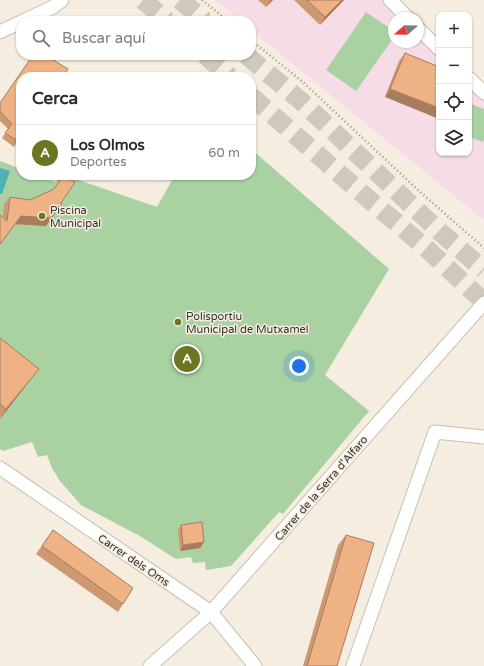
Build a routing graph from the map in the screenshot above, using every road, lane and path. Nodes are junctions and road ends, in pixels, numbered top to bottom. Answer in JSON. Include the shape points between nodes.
{"nodes":[{"id":1,"x":62,"y":0,"type":"edge"},
{"id":2,"x":202,"y":0,"type":"edge"},
{"id":3,"x":390,"y":0,"type":"edge"},
{"id":4,"x":402,"y":12,"type":"edge"},
{"id":5,"x":34,"y":16,"type":"edge"},
{"id":6,"x":222,"y":16,"type":"edge"},
{"id":7,"x":16,"y":25,"type":"edge"},
{"id":8,"x":0,"y":32,"type":"edge"},
{"id":9,"x":424,"y":34,"type":"edge"},
{"id":10,"x":256,"y":44,"type":"edge"},
{"id":11,"x":438,"y":48,"type":"edge"},
{"id":12,"x":472,"y":81,"type":"edge"},
{"id":13,"x":484,"y":93,"type":"edge"},
{"id":14,"x":484,"y":248,"type":"edge"},
{"id":15,"x":484,"y":303,"type":"edge"},
{"id":16,"x":484,"y":437,"type":"edge"},
{"id":17,"x":0,"y":468,"type":"edge"},
{"id":18,"x":211,"y":612,"type":"junction"},
{"id":19,"x":150,"y":666,"type":"edge"},
{"id":20,"x":255,"y":666,"type":"edge"},
{"id":21,"x":353,"y":666,"type":"edge"}],
"edges":[{"from":1,"to":5,"type":"street"},
{"from":2,"to":6,"type":"path"},
{"from":3,"to":4,"type":"street"},
{"from":7,"to":8,"type":"street"},
{"from":9,"to":11,"type":"street"},
{"from":10,"to":14,"type":"path","via":[[304,83]]},
{"from":12,"to":13,"type":"street"},
{"from":15,"to":18,"type":"street","name":"Carrer de la Serra d'Alfaro"},
{"from":16,"to":21,"type":"street","via":[[435,432]]},
{"from":17,"to":18,"type":"street","name":"Carrer dels Oms"},
{"from":18,"to":19,"type":"street","name":"Carrer de la Serra d'Alfaro"},
{"from":18,"to":20,"type":"street","name":"Carrer dels Oms"}]}
